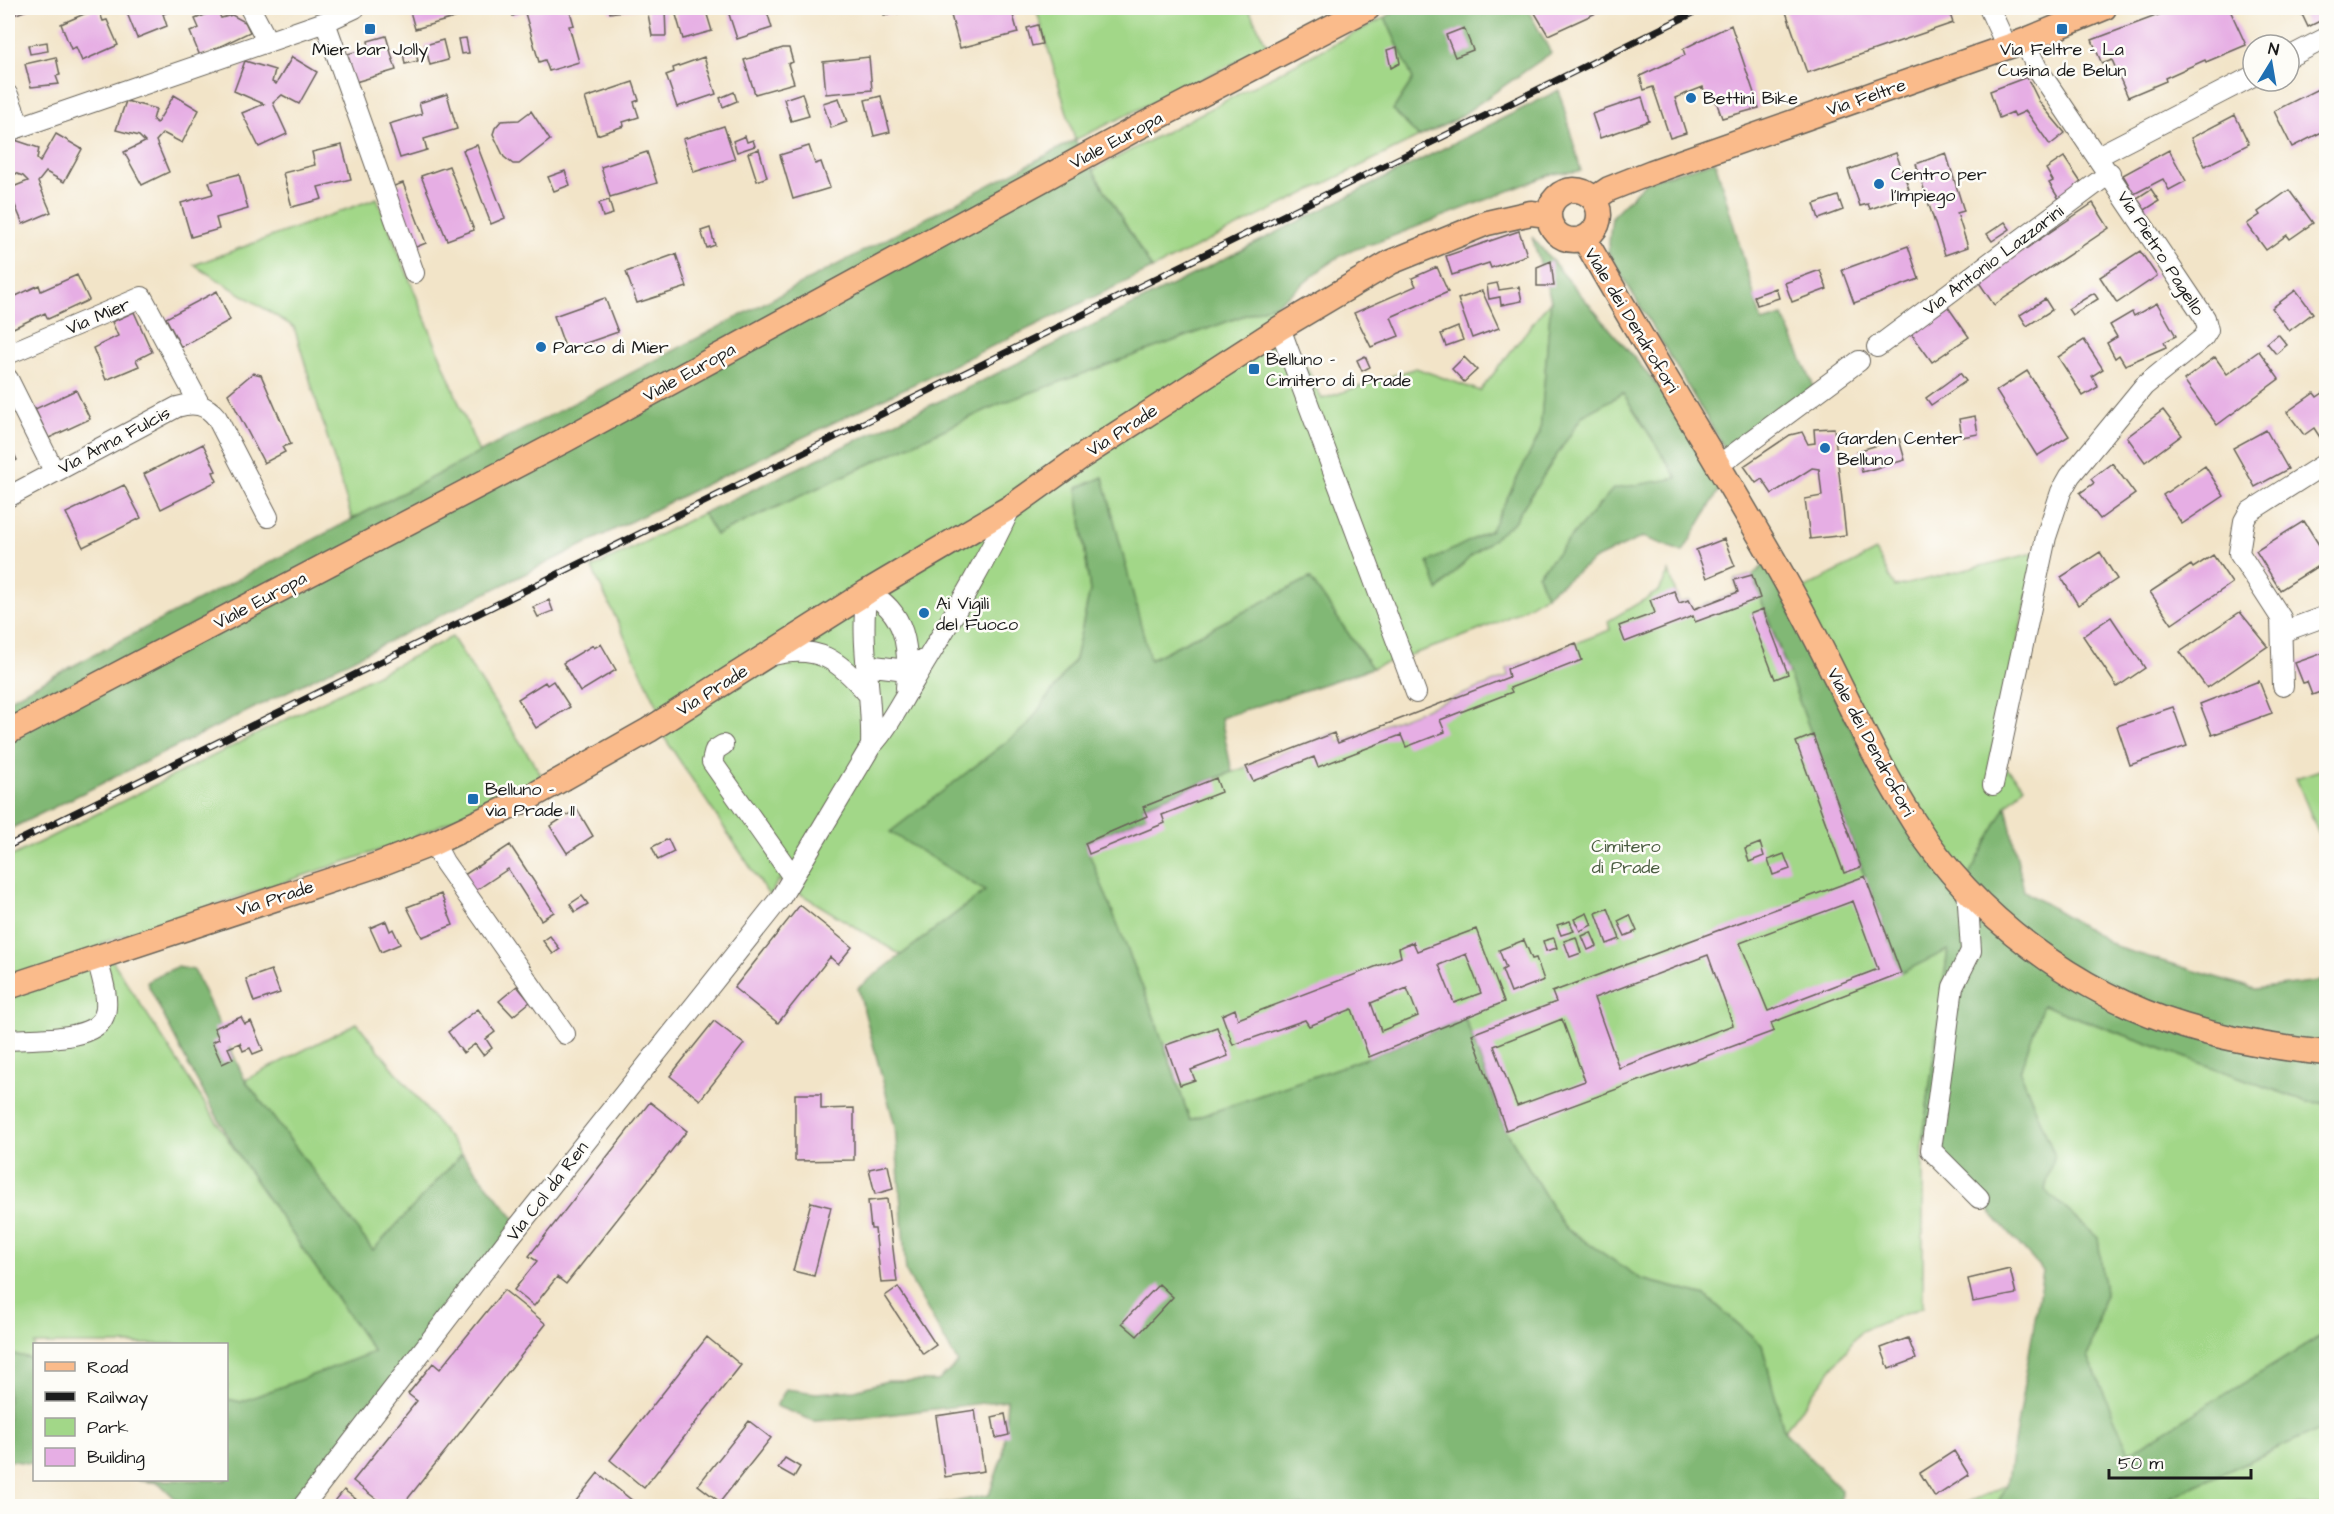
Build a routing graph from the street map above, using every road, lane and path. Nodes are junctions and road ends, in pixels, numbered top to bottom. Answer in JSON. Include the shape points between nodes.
{"nodes":[{"id":1,"x":250,"y":8,"type":"edge"},
{"id":2,"x":355,"y":8,"type":"edge"},
{"id":3,"x":1368,"y":8,"type":"edge"},
{"id":4,"x":1989,"y":8,"type":"edge"},
{"id":5,"x":2104,"y":8,"type":"edge"},
{"id":6,"x":325,"y":22,"type":"junction"},
{"id":7,"x":2326,"y":38,"type":"edge"},
{"id":8,"x":267,"y":42,"type":"junction"},
{"id":9,"x":2016,"y":44,"type":"junction"},
{"id":10,"x":2301,"y":51,"type":"edge"},
{"id":11,"x":2241,"y":82,"type":"edge"},
{"id":12,"x":8,"y":95,"type":"edge"},
{"id":13,"x":14,"y":129,"type":"edge"},
{"id":14,"x":2098,"y":156,"type":"junction"},
{"id":15,"x":2110,"y":173,"type":"junction"},
{"id":16,"x":1594,"y":199,"type":"junction"},
{"id":17,"x":1549,"y":215,"type":"junction"},
{"id":18,"x":1584,"y":238,"type":"junction"},
{"id":19,"x":414,"y":273,"type":"dead end"},
{"id":20,"x":1280,"y":328,"type":"junction"},
{"id":21,"x":1877,"y":347,"type":"dead end"},
{"id":22,"x":8,"y":354,"type":"edge"},
{"id":23,"x":1859,"y":361,"type":"dead end"},
{"id":24,"x":8,"y":380,"type":"edge"},
{"id":25,"x":200,"y":405,"type":"junction"},
{"id":26,"x":2326,"y":463,"type":"edge"},
{"id":27,"x":1719,"y":465,"type":"junction"},
{"id":28,"x":54,"y":471,"type":"junction"},
{"id":29,"x":8,"y":497,"type":"edge"},
{"id":30,"x":1011,"y":507,"type":"junction"},
{"id":31,"x":268,"y":517,"type":"dead end"},
{"id":32,"x":867,"y":592,"type":"junction"},
{"id":33,"x":2326,"y":616,"type":"edge"},
{"id":34,"x":2282,"y":632,"type":"junction"},
{"id":35,"x":767,"y":656,"type":"junction"},
{"id":36,"x":929,"y":656,"type":"junction"},
{"id":37,"x":866,"y":664,"type":"junction"},
{"id":38,"x":909,"y":666,"type":"junction"},
{"id":39,"x":2283,"y":686,"type":"dead end"},
{"id":40,"x":1416,"y":693,"type":"dead end"},
{"id":41,"x":868,"y":694,"type":"junction"},
{"id":42,"x":905,"y":694,"type":"junction"},
{"id":43,"x":8,"y":732,"type":"edge"},
{"id":44,"x":723,"y":746,"type":"dead end"},
{"id":45,"x":871,"y":746,"type":"junction"},
{"id":46,"x":1993,"y":785,"type":"dead end"},
{"id":47,"x":434,"y":843,"type":"junction"},
{"id":48,"x":792,"y":877,"type":"junction"},
{"id":49,"x":1966,"y":888,"type":"junction"},
{"id":50,"x":96,"y":956,"type":"junction"},
{"id":51,"x":8,"y":987,"type":"edge"},
{"id":52,"x":565,"y":1034,"type":"dead end"},
{"id":53,"x":8,"y":1040,"type":"edge"},
{"id":54,"x":2326,"y":1053,"type":"edge"},
{"id":55,"x":1979,"y":1198,"type":"dead end"},
{"id":56,"x":303,"y":1506,"type":"edge"}],
"edges":[{"from":1,"to":8,"type":"street"},
{"from":2,"to":6,"type":"street"},
{"from":3,"to":43,"type":"main road","name":"Viale Europa","via":[[1126,133],[565,440]]},
{"from":4,"to":9,"type":"street","name":"Via Pietro Pagello"},
{"from":5,"to":9,"type":"main road","name":"Via Feltre"},
{"from":6,"to":8,"type":"street"},
{"from":6,"to":19,"type":"street"},
{"from":7,"to":10,"type":"street"},
{"from":8,"to":13,"type":"street"},
{"from":9,"to":14,"type":"street","name":"Via Pietro Pagello"},
{"from":9,"to":16,"type":"main road","name":"Via Feltre","via":[[1652,172]]},
{"from":11,"to":14,"type":"street"},
{"from":12,"to":13,"type":"street"},
{"from":14,"to":15,"type":"street","name":"Via Pietro Pagello"},
{"from":15,"to":21,"type":"street","name":"Via Antonio Lazzarini"},
{"from":15,"to":46,"type":"street","name":"Via Pietro Pagello","via":[[2205,318],[2208,330],[2138,394],[2061,492],[2046,537]]},
{"from":16,"to":17,"type":"main road","via":[[1581,190],[1566,191],[1553,200]]},
{"from":16,"to":18,"type":"main road","via":[[1599,221]]},
{"from":17,"to":18,"type":"main road","via":[[1556,233],[1574,240]]},
{"from":17,"to":20,"type":"main road","name":"Via Prade","via":[[1508,217],[1440,241],[1391,262]]},
{"from":18,"to":27,"type":"main road","name":"Viale dei Dendrofori"},
{"from":20,"to":30,"type":"main road","name":"Via Prade"},
{"from":20,"to":40,"type":"street"},
{"from":22,"to":25,"type":"street","name":"Via Mier","via":[[142,297]]},
{"from":23,"to":27,"type":"street"},
{"from":24,"to":28,"type":"street"},
{"from":25,"to":28,"type":"street","name":"Via Anna Fulcis","via":[[177,407]]},
{"from":25,"to":31,"type":"street","via":[[217,418]]},
{"from":26,"to":34,"type":"street","via":[[2248,512],[2244,521],[2239,553],[2278,610]]},
{"from":27,"to":49,"type":"main road","name":"Viale dei Dendrofori","via":[[1786,582],[1895,791],[1916,825]]},
{"from":28,"to":29,"type":"street","name":"Via Anna Fulcis"},
{"from":30,"to":32,"type":"main road","name":"Via Prade"},
{"from":30,"to":36,"type":"street","name":"Via Col da Ren","via":[[991,550]]},
{"from":32,"to":35,"type":"main road","name":"Via Prade"},
{"from":32,"to":37,"type":"street"},
{"from":32,"to":38,"type":"street","name":"Via Col da Ren","via":[[882,599],[893,612],[903,632]]},
{"from":33,"to":34,"type":"street"},
{"from":34,"to":39,"type":"street"},
{"from":35,"to":41,"type":"street","via":[[792,651],[826,656],[849,672]]},
{"from":35,"to":47,"type":"main road","name":"Via Prade","via":[[649,730]]},
{"from":36,"to":38,"type":"street"},
{"from":36,"to":42,"type":"street","name":"Via Col da Ren"},
{"from":37,"to":38,"type":"street","via":[[898,669]]},
{"from":37,"to":41,"type":"street"},
{"from":38,"to":42,"type":"street","name":"Via Col da Ren"},
{"from":41,"to":45,"type":"street"},
{"from":42,"to":45,"type":"street","name":"Via Col da Ren","via":[[883,734]]},
{"from":44,"to":48,"type":"street","via":[[715,750],[712,762]]},
{"from":45,"to":48,"type":"street","name":"Via Col da Ren"},
{"from":47,"to":50,"type":"main road","name":"Via Prade"},
{"from":47,"to":52,"type":"street"},
{"from":48,"to":56,"type":"street","name":"Via Col da Ren"},
{"from":49,"to":54,"type":"main road","name":"Viale dei Dendrofori","via":[[2060,967],[2095,988],[2180,1025],[2221,1037]]},
{"from":49,"to":55,"type":"street","via":[[1971,951],[1953,987],[1931,1150]]},
{"from":50,"to":51,"type":"main road","name":"Via Prade"},
{"from":50,"to":53,"type":"street","via":[[105,1001],[104,1016],[92,1030]]}]}
